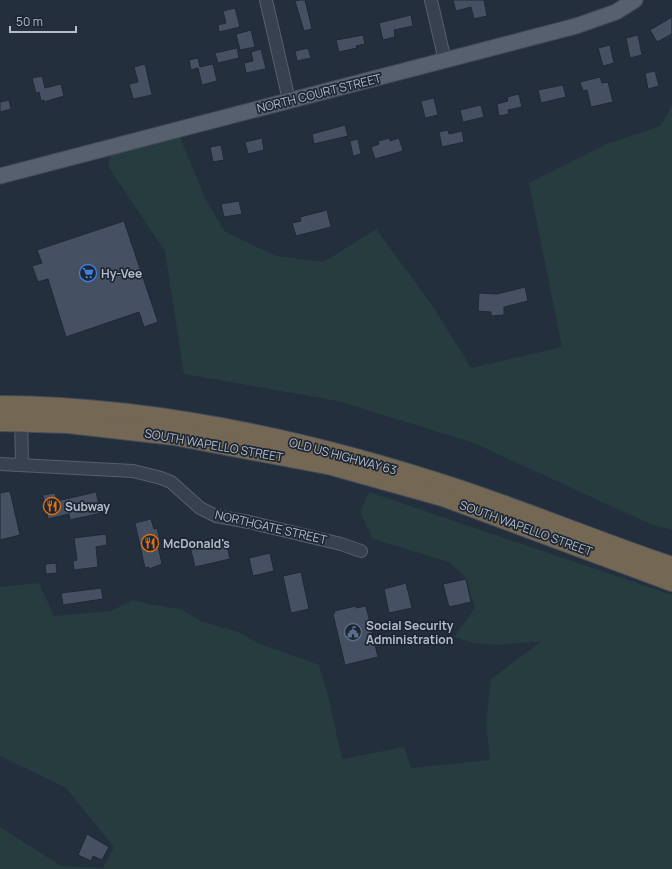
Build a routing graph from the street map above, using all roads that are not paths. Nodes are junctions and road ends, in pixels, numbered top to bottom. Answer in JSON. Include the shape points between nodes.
{"nodes":[{"id":1,"x":266,"y":0,"type":"edge"},
{"id":2,"x":431,"y":0,"type":"edge"},
{"id":3,"x":635,"y":0,"type":"edge"},
{"id":4,"x":445,"y":61,"type":"junction"},
{"id":5,"x":289,"y":100,"type":"junction"},
{"id":6,"x":0,"y":176,"type":"edge"},
{"id":7,"x":0,"y":405,"type":"edge"},
{"id":8,"x":21,"y":405,"type":"junction"},
{"id":9,"x":0,"y":422,"type":"edge"},
{"id":10,"x":21,"y":424,"type":"junction"},
{"id":11,"x":0,"y":464,"type":"edge"},
{"id":12,"x":22,"y":465,"type":"junction"},
{"id":13,"x":361,"y":551,"type":"dead end"},
{"id":14,"x":672,"y":566,"type":"edge"},
{"id":15,"x":672,"y":582,"type":"edge"}],
"edges":[{"from":1,"to":5,"type":"street"},
{"from":2,"to":4,"type":"street"},
{"from":3,"to":4,"type":"main road","name":"NORTH COURT STREET","via":[[616,12],[576,26]]},
{"from":4,"to":5,"type":"main road","name":"NORTH COURT STREET"},
{"from":5,"to":6,"type":"main road","name":"NORTH COURT STREET"},
{"from":7,"to":8,"type":"highway","name":"OLD US HIGHWAY 63"},
{"from":8,"to":10,"type":"street"},
{"from":8,"to":14,"type":"highway","name":"OLD US HIGHWAY 63","via":[[118,412],[224,426],[315,447],[459,489]]},
{"from":9,"to":10,"type":"highway","name":"SOUTH WAPELLO STREET"},
{"from":10,"to":12,"type":"street"},
{"from":10,"to":15,"type":"highway","name":"SOUTH WAPELLO STREET","via":[[68,424],[174,436],[332,466],[443,497]]},
{"from":11,"to":12,"type":"street","name":"NORTHGATE STREET"},
{"from":12,"to":13,"type":"street","name":"NORTHGATE STREET","via":[[133,471],[161,478],[171,482],[200,508],[216,516],[342,544]]}]}
